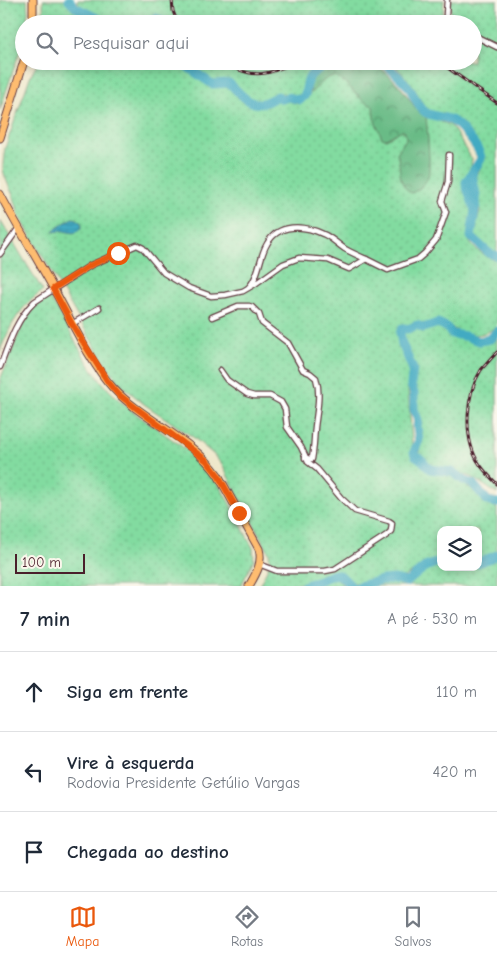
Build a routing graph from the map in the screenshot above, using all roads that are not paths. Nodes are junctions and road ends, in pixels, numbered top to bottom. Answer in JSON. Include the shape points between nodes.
{"nodes":[{"id":1,"x":33,"y":0,"type":"edge"},
{"id":2,"x":447,"y":0,"type":"edge"},
{"id":3,"x":33,"y":15,"type":"edge"},
{"id":4,"x":446,"y":15,"type":"edge"},
{"id":5,"x":482,"y":40,"type":"edge"},
{"id":6,"x":497,"y":47,"type":"edge"},
{"id":7,"x":21,"y":70,"type":"edge"},
{"id":8,"x":0,"y":138,"type":"edge"},
{"id":9,"x":449,"y":156,"type":"dead end"},
{"id":10,"x":0,"y":194,"type":"edge"},
{"id":11,"x":18,"y":229,"type":"junction"},
{"id":12,"x":0,"y":254,"type":"edge"},
{"id":13,"x":366,"y":260,"type":"junction"},
{"id":14,"x":53,"y":289,"type":"junction"},
{"id":15,"x":246,"y":290,"type":"junction"},
{"id":16,"x":99,"y":308,"type":"dead end"},
{"id":17,"x":212,"y":317,"type":"dead end"},
{"id":18,"x":72,"y":324,"type":"junction"},
{"id":19,"x":0,"y":367,"type":"edge"},
{"id":20,"x":220,"y":370,"type":"dead end"},
{"id":21,"x":305,"y":458,"type":"junction"},
{"id":22,"x":259,"y":564,"type":"junction"},
{"id":23,"x":249,"y":586,"type":"edge"}],
"edges":[{"from":1,"to":3,"type":"main road"},
{"from":2,"to":4,"type":"street"},
{"from":5,"to":6,"type":"street"},
{"from":7,"to":8,"type":"main road"},
{"from":9,"to":13,"type":"street","via":[[448,182],[442,201],[446,212],[431,247],[418,259],[391,270]]},
{"from":10,"to":11,"type":"main road"},
{"from":11,"to":12,"type":"street"},
{"from":11,"to":14,"type":"main road"},
{"from":13,"to":15,"type":"street","via":[[349,269],[328,260],[298,258],[283,264]]},
{"from":13,"to":15,"type":"street","via":[[320,233],[288,228],[277,232],[267,243],[255,278]]},
{"from":14,"to":15,"type":"street","via":[[91,265],[137,246],[144,248],[164,273],[189,288],[211,296]]},
{"from":14,"to":18,"type":"main road"},
{"from":14,"to":19,"type":"street","via":[[34,302],[19,320]]},
{"from":16,"to":18,"type":"street"},
{"from":17,"to":21,"type":"street","via":[[238,306],[249,306],[259,314],[262,322],[288,343],[303,370],[316,378],[319,403],[315,449],[312,459]]},
{"from":18,"to":22,"type":"main road","via":[[103,376],[118,394],[212,467],[256,543]]},
{"from":20,"to":21,"type":"street","via":[[227,380],[247,394],[270,396],[281,402],[287,427]]},
{"from":21,"to":22,"type":"street","via":[[350,506],[360,513],[389,521],[393,527],[335,569],[277,571]]},
{"from":22,"to":23,"type":"main road"}]}
